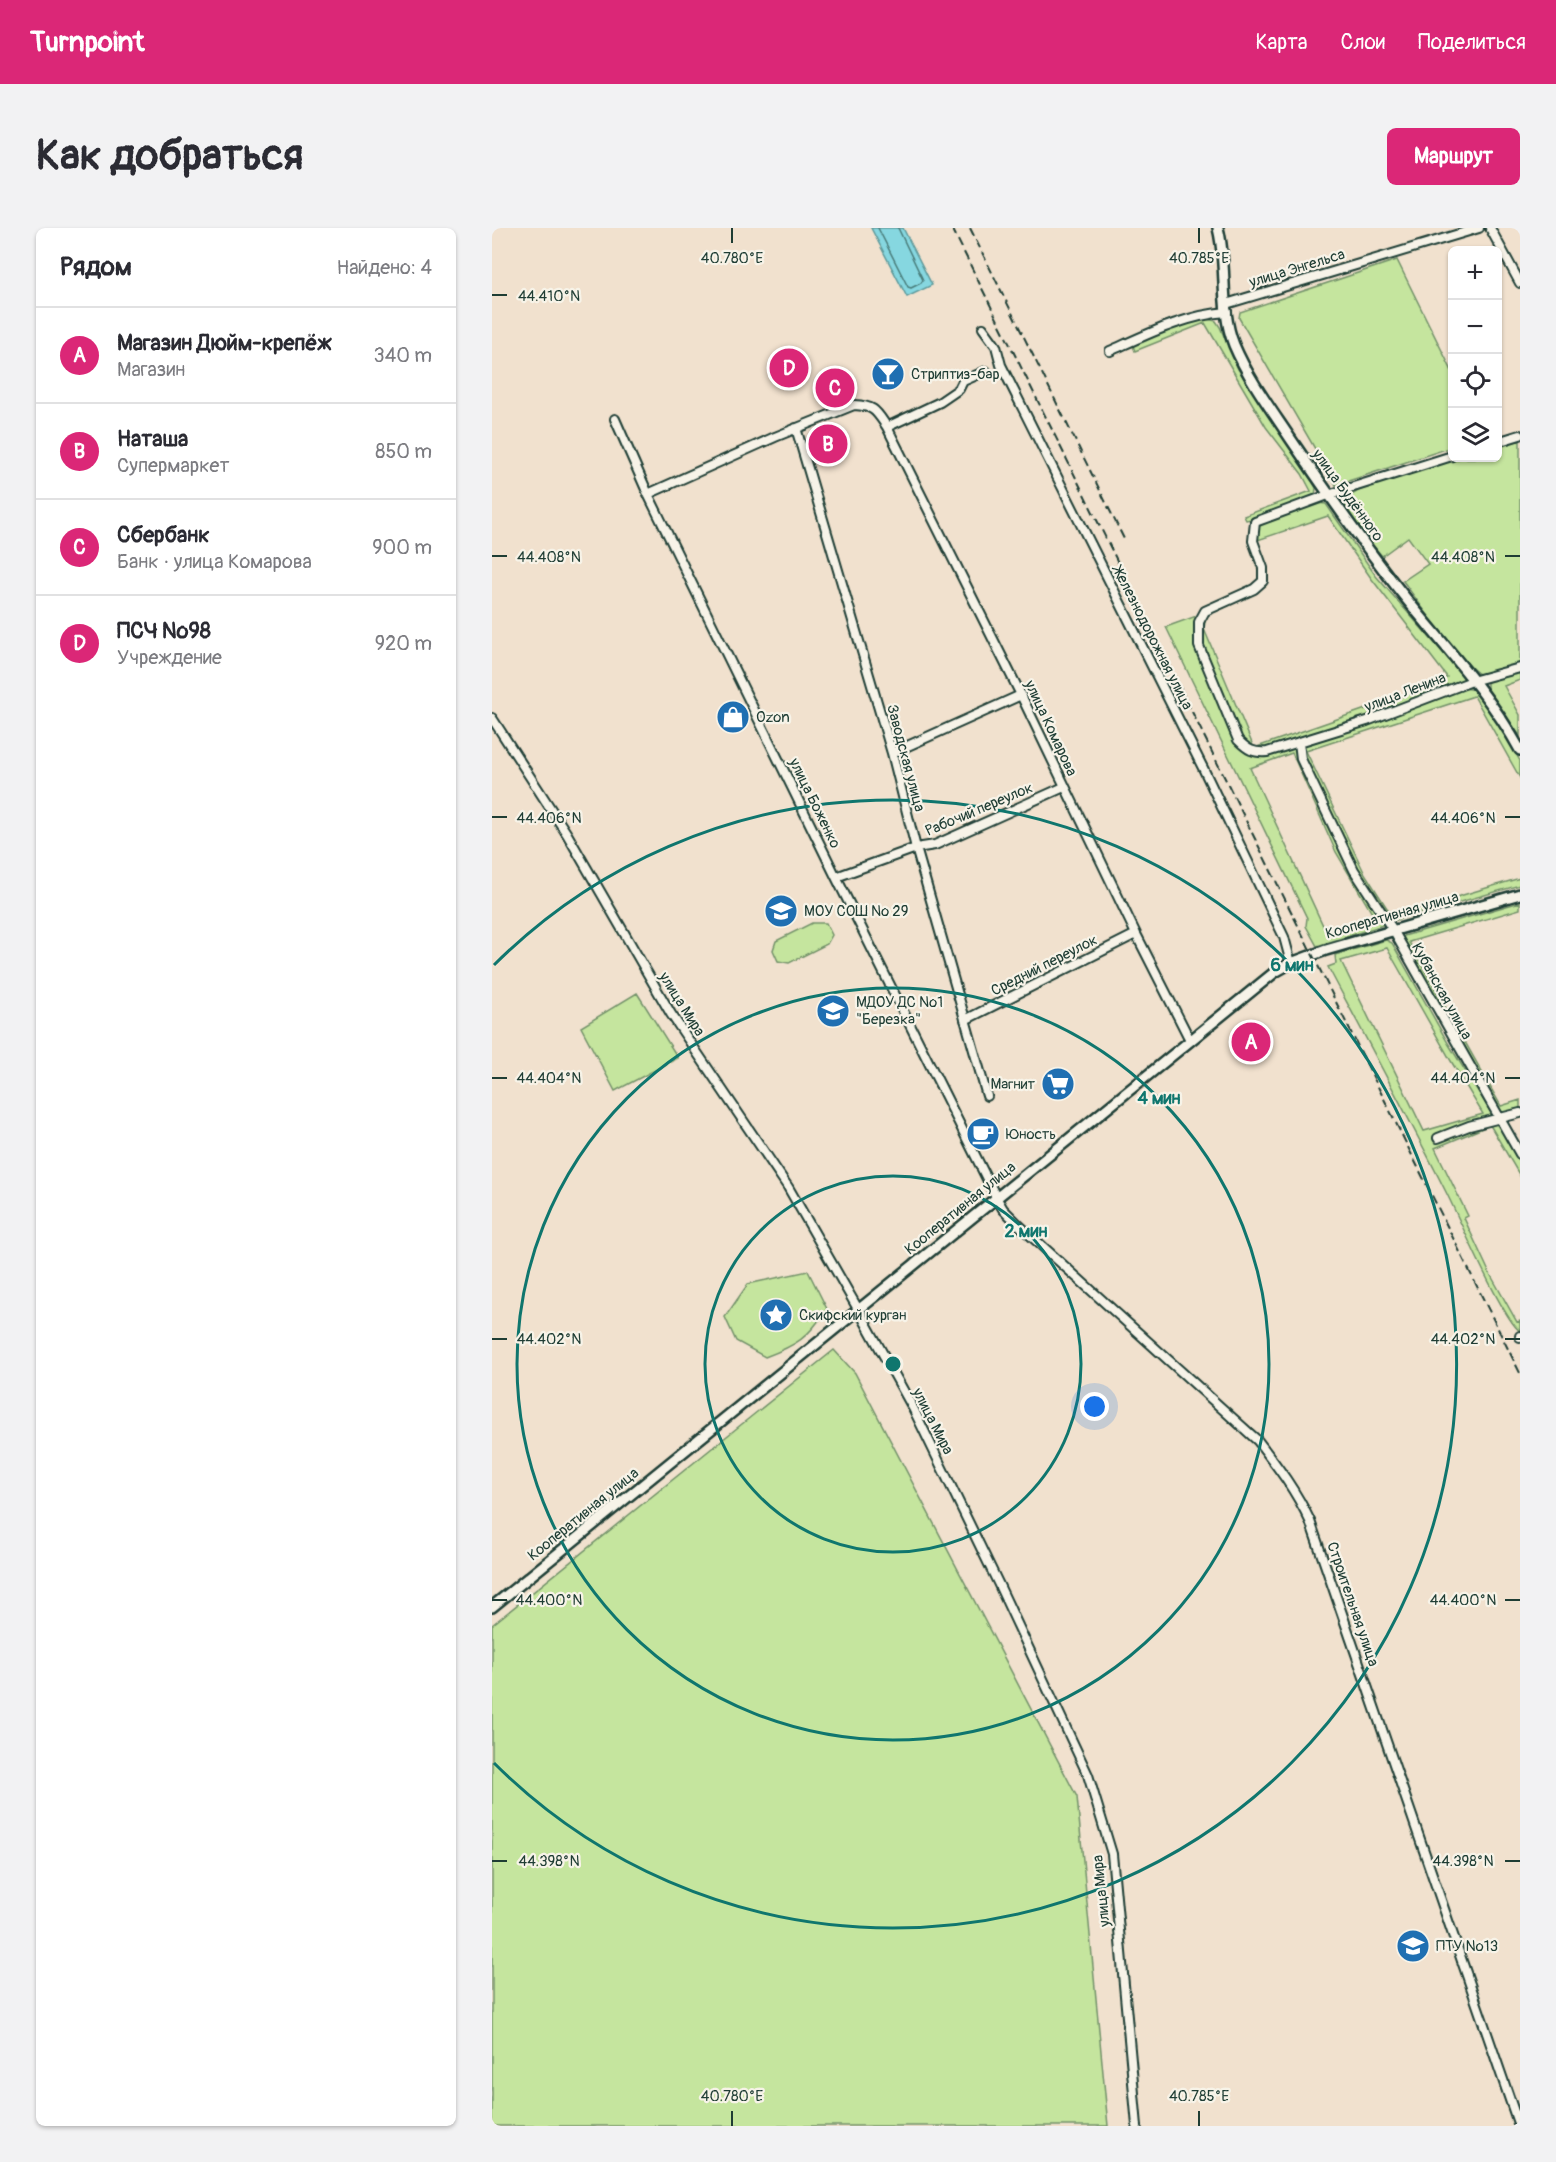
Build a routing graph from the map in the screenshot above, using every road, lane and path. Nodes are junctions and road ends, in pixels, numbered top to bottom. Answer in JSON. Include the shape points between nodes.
{"nodes":[{"id":1,"x":1218,"y":228,"type":"edge"},
{"id":2,"x":1479,"y":228,"type":"edge"},
{"id":3,"x":1490,"y":228,"type":"edge"},
{"id":4,"x":1520,"y":284,"type":"edge"},
{"id":5,"x":1226,"y":308,"type":"junction"},
{"id":6,"x":983,"y":328,"type":"dead end"},
{"id":7,"x":1110,"y":351,"type":"dead end"},
{"id":8,"x":986,"y":371,"type":"dead end"},
{"id":9,"x":615,"y":419,"type":"dead end"},
{"id":10,"x":887,"y":427,"type":"junction"},
{"id":11,"x":796,"y":428,"type":"junction"},
{"id":12,"x":1520,"y":435,"type":"edge"},
{"id":13,"x":1502,"y":440,"type":"edge"},
{"id":14,"x":1448,"y":457,"type":"edge"},
{"id":15,"x":648,"y":494,"type":"junction"},
{"id":16,"x":1328,"y":495,"type":"junction"},
{"id":17,"x":1520,"y":668,"type":"edge"},
{"id":18,"x":1472,"y":681,"type":"junction"},
{"id":19,"x":1021,"y":695,"type":"junction"},
{"id":20,"x":492,"y":718,"type":"edge"},
{"id":21,"x":1299,"y":742,"type":"junction"},
{"id":22,"x":1520,"y":750,"type":"edge"},
{"id":23,"x":892,"y":753,"type":"junction"},
{"id":24,"x":1064,"y":787,"type":"junction"},
{"id":25,"x":916,"y":848,"type":"junction"},
{"id":26,"x":836,"y":877,"type":"junction"},
{"id":27,"x":1520,"y":894,"type":"edge"},
{"id":28,"x":1393,"y":930,"type":"junction"},
{"id":29,"x":1136,"y":934,"type":"junction"},
{"id":30,"x":1291,"y":963,"type":"junction"},
{"id":31,"x":965,"y":1020,"type":"junction"},
{"id":32,"x":1190,"y":1040,"type":"junction"},
{"id":33,"x":987,"y":1096,"type":"dead end"},
{"id":34,"x":1520,"y":1113,"type":"edge"},
{"id":35,"x":1499,"y":1119,"type":"junction"},
{"id":36,"x":1438,"y":1138,"type":"dead end"},
{"id":37,"x":1520,"y":1154,"type":"edge"},
{"id":38,"x":996,"y":1197,"type":"junction"},
{"id":39,"x":858,"y":1309,"type":"junction"},
{"id":40,"x":492,"y":1606,"type":"edge"},
{"id":41,"x":1137,"y":2126,"type":"edge"},
{"id":42,"x":1519,"y":2126,"type":"edge"}],
"edges":[{"from":1,"to":5,"type":"street","name":"улица Будённого"},
{"from":2,"to":5,"type":"street","name":"улица Энгельса"},
{"from":3,"to":4,"type":"street"},
{"from":5,"to":7,"type":"street","name":"улица Энгельса","via":[[1165,327]]},
{"from":5,"to":16,"type":"street","name":"улица Будённого","via":[[1228,327],[1242,361]]},
{"from":6,"to":30,"type":"street","name":"Железнодорожная улица","via":[[996,346],[1000,365],[1208,778],[1284,937]]},
{"from":8,"to":10,"type":"street","via":[[963,381],[959,389],[940,402]]},
{"from":9,"to":15,"type":"street","name":"улица Боженко"},
{"from":10,"to":11,"type":"street","name":"улица Комарова","via":[[875,409],[854,405]]},
{"from":10,"to":19,"type":"street","name":"улица Комарова"},
{"from":11,"to":15,"type":"street"},
{"from":11,"to":23,"type":"street","name":"Заводская улица"},
{"from":12,"to":13,"type":"street"},
{"from":14,"to":16,"type":"street"},
{"from":15,"to":26,"type":"street","name":"улица Боженко"},
{"from":16,"to":18,"type":"street","name":"улица Будённого"},
{"from":16,"to":21,"type":"street","via":[[1256,522],[1253,542],[1263,568],[1263,581],[1205,611],[1199,622],[1199,646],[1238,740],[1255,753]]},
{"from":17,"to":18,"type":"street","name":"улица Ленина"},
{"from":18,"to":21,"type":"street","name":"улица Ленина"},
{"from":18,"to":22,"type":"street","name":"улица Будённого","via":[[1490,701]]},
{"from":19,"to":23,"type":"street"},
{"from":19,"to":24,"type":"street","name":"улица Комарова"},
{"from":20,"to":39,"type":"street","name":"улица Мира","via":[[567,834],[671,1014],[788,1187]]},
{"from":21,"to":28,"type":"street","name":"Кубанская улица","via":[[1301,759],[1354,870]]},
{"from":23,"to":25,"type":"street","name":"Заводская улица"},
{"from":24,"to":25,"type":"street","name":"Рабочий переулок","via":[[935,845]]},
{"from":24,"to":29,"type":"street","name":"улица Комарова"},
{"from":25,"to":26,"type":"street","name":"Рабочий переулок"},
{"from":25,"to":31,"type":"street","name":"Заводская улица"},
{"from":26,"to":38,"type":"street","name":"улица Боженко"},
{"from":27,"to":28,"type":"street","name":"Кооперативная улица"},
{"from":28,"to":30,"type":"street","name":"Кооперативная улица"},
{"from":28,"to":35,"type":"street","name":"Кубанская улица"},
{"from":29,"to":31,"type":"street","name":"Средний переулок"},
{"from":29,"to":32,"type":"street","name":"улица Комарова"},
{"from":30,"to":32,"type":"street","name":"Кооперативная улица"},
{"from":31,"to":33,"type":"street","name":"Заводская улица"},
{"from":32,"to":38,"type":"street","name":"Кооперативная улица"},
{"from":34,"to":35,"type":"street"},
{"from":35,"to":36,"type":"street"},
{"from":35,"to":37,"type":"street","name":"Кубанская улица"},
{"from":38,"to":39,"type":"street","name":"Кооперативная улица"},
{"from":38,"to":42,"type":"street","name":"Строительная улица","via":[[1020,1226],[1258,1441],[1297,1494],[1310,1521]]},
{"from":39,"to":40,"type":"street","name":"Кооперативная улица"},
{"from":39,"to":41,"type":"street","name":"улица Мира","via":[[916,1416],[1088,1775],[1112,1854]]}]}
